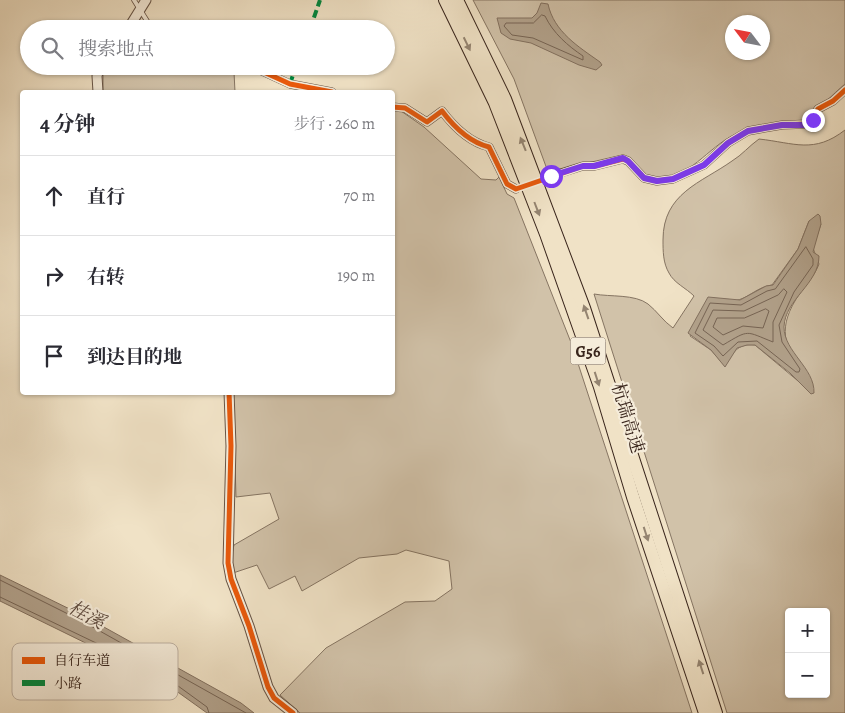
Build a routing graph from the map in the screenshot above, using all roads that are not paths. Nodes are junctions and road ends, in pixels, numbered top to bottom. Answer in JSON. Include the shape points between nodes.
{"nodes":[{"id":1,"x":134,"y":0,"type":"edge"},
{"id":2,"x":146,"y":0,"type":"edge"},
{"id":3,"x":445,"y":0,"type":"edge"},
{"id":4,"x":457,"y":0,"type":"edge"},
{"id":5,"x":139,"y":12,"type":"junction"},
{"id":6,"x":134,"y":20,"type":"edge"},
{"id":7,"x":145,"y":20,"type":"edge"},
{"id":8,"x":97,"y":75,"type":"edge"},
{"id":9,"x":270,"y":75,"type":"edge"},
{"id":10,"x":98,"y":90,"type":"edge"},
{"id":11,"x":301,"y":90,"type":"edge"},
{"id":12,"x":845,"y":90,"type":"edge"},
{"id":13,"x":395,"y":107,"type":"edge"},
{"id":14,"x":551,"y":176,"type":"tunnel mouth"},
{"id":15,"x":516,"y":189,"type":"dead end"},
{"id":16,"x":229,"y":395,"type":"edge"},
{"id":17,"x":293,"y":713,"type":"edge"},
{"id":18,"x":705,"y":713,"type":"edge"},
{"id":19,"x":716,"y":713,"type":"edge"}],
"edges":[{"from":1,"to":5,"type":"lane"},
{"from":2,"to":5,"type":"street"},
{"from":3,"to":18,"type":"highway","name":"杭瑞高速","number":"G56","one_way":true,"via":[[495,103],[546,234],[597,377]]},
{"from":19,"to":4,"type":"highway","name":"杭瑞高速","number":"G56","one_way":true,"via":[[578,289],[505,99]]},
{"from":5,"to":6,"type":"street"},
{"from":5,"to":7,"type":"lane"},
{"from":8,"to":10,"type":"street"},
{"from":9,"to":11,"type":"street"},
{"from":12,"to":14,"type":"street","via":[[818,109],[809,124],[748,131],[728,143],[704,165],[673,179],[657,181],[644,178],[623,158]]},
{"from":13,"to":15,"type":"street","via":[[407,109],[427,122],[442,111],[452,125],[476,143],[489,147],[507,184]]},
{"from":16,"to":17,"type":"street","via":[[230,571],[268,686],[274,698]]}]}
